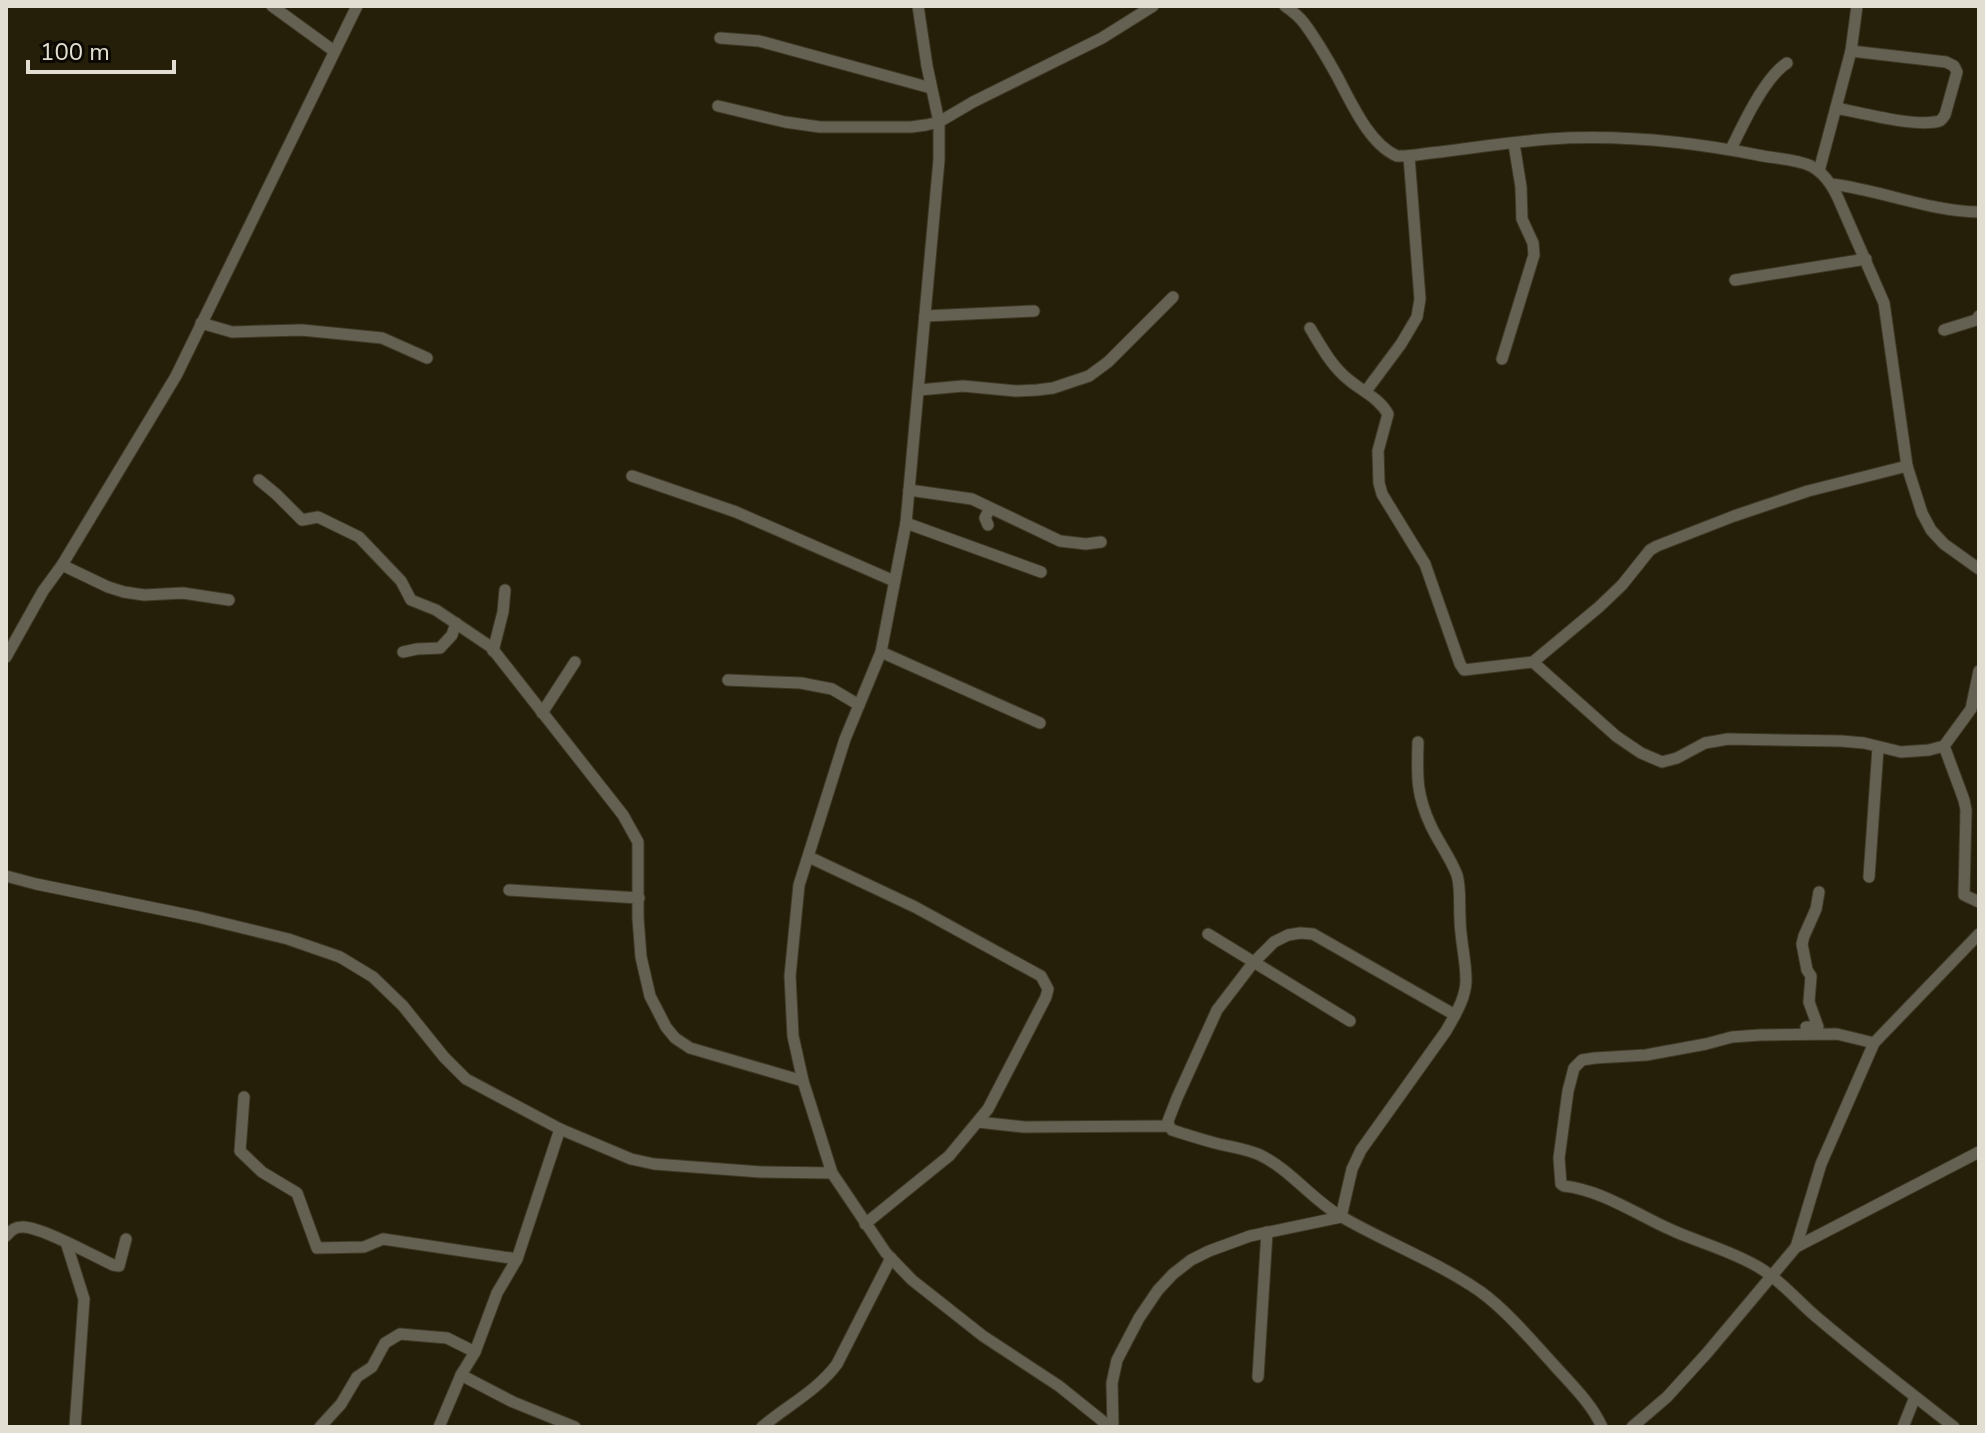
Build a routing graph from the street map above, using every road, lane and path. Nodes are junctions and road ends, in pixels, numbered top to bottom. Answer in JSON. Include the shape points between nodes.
{"nodes":[{"id":1,"x":272,"y":6,"type":"edge"},
{"id":2,"x":357,"y":6,"type":"edge"},
{"id":3,"x":918,"y":6,"type":"edge"},
{"id":4,"x":1153,"y":6,"type":"edge"},
{"id":5,"x":1285,"y":6,"type":"edge"},
{"id":6,"x":1857,"y":6,"type":"edge"},
{"id":7,"x":720,"y":38,"type":"dead end"},
{"id":8,"x":334,"y":51,"type":"junction"},
{"id":9,"x":1851,"y":51,"type":"junction"},
{"id":10,"x":1787,"y":63,"type":"dead end"},
{"id":11,"x":931,"y":88,"type":"junction"},
{"id":12,"x":718,"y":106,"type":"dead end"},
{"id":13,"x":1836,"y":108,"type":"junction"},
{"id":14,"x":939,"y":122,"type":"junction"},
{"id":15,"x":1514,"y":144,"type":"junction"},
{"id":16,"x":1731,"y":149,"type":"junction"},
{"id":17,"x":1409,"y":156,"type":"junction"},
{"id":18,"x":1819,"y":171,"type":"junction"},
{"id":19,"x":1831,"y":184,"type":"junction"},
{"id":20,"x":1979,"y":212,"type":"edge"},
{"id":21,"x":1866,"y":259,"type":"junction"},
{"id":22,"x":1735,"y":280,"type":"dead end"},
{"id":23,"x":1173,"y":297,"type":"dead end"},
{"id":24,"x":1034,"y":311,"type":"dead end"},
{"id":25,"x":925,"y":316,"type":"junction"},
{"id":26,"x":1979,"y":316,"type":"edge"},
{"id":27,"x":201,"y":323,"type":"junction"},
{"id":28,"x":1310,"y":328,"type":"dead end"},
{"id":29,"x":1944,"y":330,"type":"dead end"},
{"id":30,"x":427,"y":358,"type":"dead end"},
{"id":31,"x":1502,"y":359,"type":"dead end"},
{"id":32,"x":919,"y":390,"type":"junction"},
{"id":33,"x":1366,"y":391,"type":"junction"},
{"id":34,"x":1907,"y":466,"type":"junction"},
{"id":35,"x":632,"y":476,"type":"dead end"},
{"id":36,"x":259,"y":480,"type":"dead end"},
{"id":37,"x":909,"y":490,"type":"junction"},
{"id":38,"x":990,"y":508,"type":"junction"},
{"id":39,"x":906,"y":523,"type":"junction"},
{"id":40,"x":988,"y":525,"type":"dead end"},
{"id":41,"x":1101,"y":542,"type":"dead end"},
{"id":42,"x":62,"y":565,"type":"junction"},
{"id":43,"x":1979,"y":569,"type":"edge"},
{"id":44,"x":1041,"y":572,"type":"dead end"},
{"id":45,"x":894,"y":581,"type":"junction"},
{"id":46,"x":505,"y":590,"type":"dead end"},
{"id":47,"x":229,"y":600,"type":"dead end"},
{"id":48,"x":456,"y":623,"type":"junction"},
{"id":49,"x":493,"y":651,"type":"junction"},
{"id":50,"x":403,"y":652,"type":"dead end"},
{"id":51,"x":881,"y":652,"type":"junction"},
{"id":52,"x":6,"y":657,"type":"edge"},
{"id":53,"x":575,"y":662,"type":"dead end"},
{"id":54,"x":1533,"y":662,"type":"junction"},
{"id":55,"x":1979,"y":671,"type":"edge"},
{"id":56,"x":728,"y":680,"type":"dead end"},
{"id":57,"x":859,"y":705,"type":"junction"},
{"id":58,"x":542,"y":713,"type":"junction"},
{"id":59,"x":1040,"y":723,"type":"dead end"},
{"id":60,"x":1418,"y":742,"type":"dead end"},
{"id":61,"x":1944,"y":746,"type":"junction"},
{"id":62,"x":1878,"y":748,"type":"junction"},
{"id":63,"x":809,"y":857,"type":"junction"},
{"id":64,"x":6,"y":876,"type":"edge"},
{"id":65,"x":1869,"y":877,"type":"dead end"},
{"id":66,"x":509,"y":890,"type":"dead end"},
{"id":67,"x":1819,"y":892,"type":"dead end"},
{"id":68,"x":639,"y":898,"type":"junction"},
{"id":69,"x":1979,"y":902,"type":"edge"},
{"id":70,"x":1208,"y":934,"type":"dead end"},
{"id":71,"x":1979,"y":934,"type":"edge"},
{"id":72,"x":1253,"y":963,"type":"junction"},
{"id":73,"x":1455,"y":1015,"type":"junction"},
{"id":74,"x":1350,"y":1021,"type":"dead end"},
{"id":75,"x":1793,"y":1034,"type":"junction"},
{"id":76,"x":1874,"y":1043,"type":"junction"},
{"id":77,"x":803,"y":1081,"type":"junction"},
{"id":78,"x":244,"y":1097,"type":"dead end"},
{"id":79,"x":978,"y":1122,"type":"junction"},
{"id":80,"x":1169,"y":1126,"type":"junction"},
{"id":81,"x":560,"y":1129,"type":"junction"},
{"id":82,"x":1979,"y":1152,"type":"edge"},
{"id":83,"x":832,"y":1173,"type":"junction"},
{"id":84,"x":1341,"y":1217,"type":"junction"},
{"id":85,"x":865,"y":1224,"type":"junction"},
{"id":86,"x":1267,"y":1232,"type":"junction"},
{"id":87,"x":6,"y":1236,"type":"edge"},
{"id":88,"x":126,"y":1239,"type":"dead end"},
{"id":89,"x":66,"y":1242,"type":"junction"},
{"id":90,"x":1796,"y":1247,"type":"junction"},
{"id":91,"x":891,"y":1258,"type":"junction"},
{"id":92,"x":517,"y":1259,"type":"junction"},
{"id":93,"x":1771,"y":1276,"type":"junction"},
{"id":94,"x":475,"y":1352,"type":"junction"},
{"id":95,"x":461,"y":1375,"type":"junction"},
{"id":96,"x":1258,"y":1377,"type":"dead end"},
{"id":97,"x":1915,"y":1397,"type":"junction"},
{"id":98,"x":1639,"y":1425,"type":"edge"},
{"id":99,"x":1109,"y":1426,"type":"edge"},
{"id":100,"x":75,"y":1427,"type":"edge"},
{"id":101,"x":320,"y":1427,"type":"edge"},
{"id":102,"x":439,"y":1427,"type":"edge"},
{"id":103,"x":575,"y":1427,"type":"edge"},
{"id":104,"x":762,"y":1427,"type":"edge"},
{"id":105,"x":1602,"y":1427,"type":"edge"},
{"id":106,"x":1903,"y":1427,"type":"edge"},
{"id":107,"x":1954,"y":1427,"type":"edge"}],
"edges":[{"from":1,"to":8,"type":"street"},
{"from":2,"to":8,"type":"street"},
{"from":3,"to":11,"type":"street"},
{"from":4,"to":14,"type":"street"},
{"from":5,"to":17,"type":"street","via":[[1302,20],[1375,138],[1392,154]]},
{"from":6,"to":9,"type":"street"},
{"from":7,"to":11,"type":"street","via":[[759,41]]},
{"from":8,"to":27,"type":"street"},
{"from":9,"to":13,"type":"street"},
{"from":9,"to":13,"type":"street","via":[[1946,62],[1957,72],[1942,120],[1909,122]]},
{"from":10,"to":16,"type":"street","via":[[1772,75]]},
{"from":11,"to":14,"type":"street"},
{"from":12,"to":14,"type":"street","via":[[820,127]]},
{"from":13,"to":18,"type":"street"},
{"from":14,"to":25,"type":"street"},
{"from":15,"to":16,"type":"street","via":[[1616,138]]},
{"from":15,"to":17,"type":"street"},
{"from":15,"to":31,"type":"street","via":[[1522,219],[1534,255]]},
{"from":16,"to":18,"type":"street","via":[[1808,164]]},
{"from":17,"to":33,"type":"street","via":[[1417,317]]},
{"from":18,"to":19,"type":"street"},
{"from":19,"to":20,"type":"street"},
{"from":19,"to":21,"type":"street"},
{"from":21,"to":22,"type":"street"},
{"from":21,"to":34,"type":"street","via":[[1884,303]]},
{"from":23,"to":32,"type":"street","via":[[1089,376],[1037,390]]},
{"from":24,"to":25,"type":"street"},
{"from":25,"to":32,"type":"street"},
{"from":26,"to":29,"type":"street"},
{"from":27,"to":30,"type":"street","via":[[232,332],[302,330],[382,338]]},
{"from":27,"to":42,"type":"street","via":[[176,376]]},
{"from":28,"to":33,"type":"street","via":[[1337,369]]},
{"from":32,"to":37,"type":"street"},
{"from":33,"to":54,"type":"street","via":[[1388,414],[1378,451],[1382,494],[1425,564],[1460,664],[1467,670]]},
{"from":34,"to":43,"type":"street","via":[[1931,530]]},
{"from":34,"to":54,"type":"street","via":[[1808,491],[1657,546],[1599,607]]},
{"from":35,"to":45,"type":"street","via":[[736,512]]},
{"from":36,"to":48,"type":"street","via":[[302,520],[318,517],[359,537],[401,581],[411,600]]},
{"from":37,"to":38,"type":"street","via":[[972,499]]},
{"from":37,"to":39,"type":"street"},
{"from":38,"to":40,"type":"street"},
{"from":38,"to":41,"type":"street","via":[[1060,541]]},
{"from":39,"to":44,"type":"street"},
{"from":39,"to":45,"type":"street"},
{"from":42,"to":47,"type":"street","via":[[124,592]]},
{"from":42,"to":52,"type":"street"},
{"from":45,"to":51,"type":"street"},
{"from":46,"to":49,"type":"street"},
{"from":48,"to":49,"type":"street"},
{"from":48,"to":50,"type":"street","via":[[440,648]]},
{"from":49,"to":58,"type":"street"},
{"from":51,"to":57,"type":"street"},
{"from":51,"to":59,"type":"street"},
{"from":53,"to":58,"type":"street"},
{"from":54,"to":62,"type":"street","via":[[1616,736],[1662,762],[1728,739],[1841,741]]},
{"from":55,"to":61,"type":"street","via":[[1971,709]]},
{"from":56,"to":57,"type":"street","via":[[817,686]]},
{"from":57,"to":63,"type":"street"},
{"from":58,"to":68,"type":"street","via":[[635,834]]},
{"from":60,"to":73,"type":"street","via":[[1419,797],[1458,880],[1466,981]]},
{"from":61,"to":62,"type":"street","via":[[1918,752]]},
{"from":61,"to":69,"type":"street","via":[[1966,810],[1964,895]]},
{"from":62,"to":65,"type":"street"},
{"from":63,"to":77,"type":"street","via":[[799,885],[790,976],[793,1036]]},
{"from":63,"to":79,"type":"street","via":[[979,941],[1046,982],[1046,997]]},
{"from":64,"to":81,"type":"street","via":[[228,924],[340,957],[373,977],[403,1006],[466,1079]]},
{"from":66,"to":68,"type":"street"},
{"from":67,"to":75,"type":"street","via":[[1802,944],[1811,976],[1809,1002],[1818,1027],[1792,1028]]},
{"from":68,"to":77,"type":"street","via":[[641,957],[650,996],[675,1038],[690,1048]]},
{"from":70,"to":72,"type":"street"},
{"from":71,"to":76,"type":"street"},
{"from":72,"to":73,"type":"street","via":[[1279,938],[1313,934]]},
{"from":72,"to":74,"type":"street"},
{"from":72,"to":80,"type":"street","via":[[1217,1010]]},
{"from":73,"to":84,"type":"street","via":[[1361,1150]]},
{"from":75,"to":76,"type":"street","via":[[1837,1034]]},
{"from":75,"to":93,"type":"street","via":[[1732,1037],[1646,1055],[1582,1060],[1568,1091],[1559,1158],[1564,1186],[1589,1190]]},
{"from":76,"to":90,"type":"street","via":[[1821,1164]]},
{"from":77,"to":83,"type":"street"},
{"from":78,"to":92,"type":"street","via":[[240,1151],[297,1193],[317,1248],[364,1247],[383,1239]]},
{"from":79,"to":80,"type":"street","via":[[1024,1127]]},
{"from":79,"to":85,"type":"street","via":[[949,1156]]},
{"from":80,"to":84,"type":"street","via":[[1264,1157]]},
{"from":81,"to":83,"type":"street","via":[[654,1164]]},
{"from":81,"to":92,"type":"street"},
{"from":82,"to":90,"type":"street"},
{"from":83,"to":85,"type":"street"},
{"from":84,"to":86,"type":"street"},
{"from":84,"to":105,"type":"street","via":[[1490,1299],[1570,1383]]},
{"from":85,"to":91,"type":"street"},
{"from":86,"to":96,"type":"street"},
{"from":86,"to":99,"type":"street","via":[[1191,1260],[1158,1290],[1117,1360]]},
{"from":87,"to":89,"type":"street","via":[[26,1226]]},
{"from":88,"to":89,"type":"street","via":[[119,1266]]},
{"from":89,"to":100,"type":"street","via":[[84,1299]]},
{"from":90,"to":93,"type":"street"},
{"from":91,"to":99,"type":"street","via":[[983,1336]]},
{"from":91,"to":104,"type":"street","via":[[828,1377]]},
{"from":92,"to":94,"type":"street","via":[[497,1293]]},
{"from":93,"to":97,"type":"street"},
{"from":93,"to":98,"type":"street"},
{"from":94,"to":95,"type":"street"},
{"from":94,"to":101,"type":"street","via":[[447,1338],[400,1334],[385,1343],[372,1367],[357,1377]]},
{"from":95,"to":102,"type":"street"},
{"from":95,"to":103,"type":"street"},
{"from":97,"to":106,"type":"street"},
{"from":97,"to":107,"type":"street"}]}
